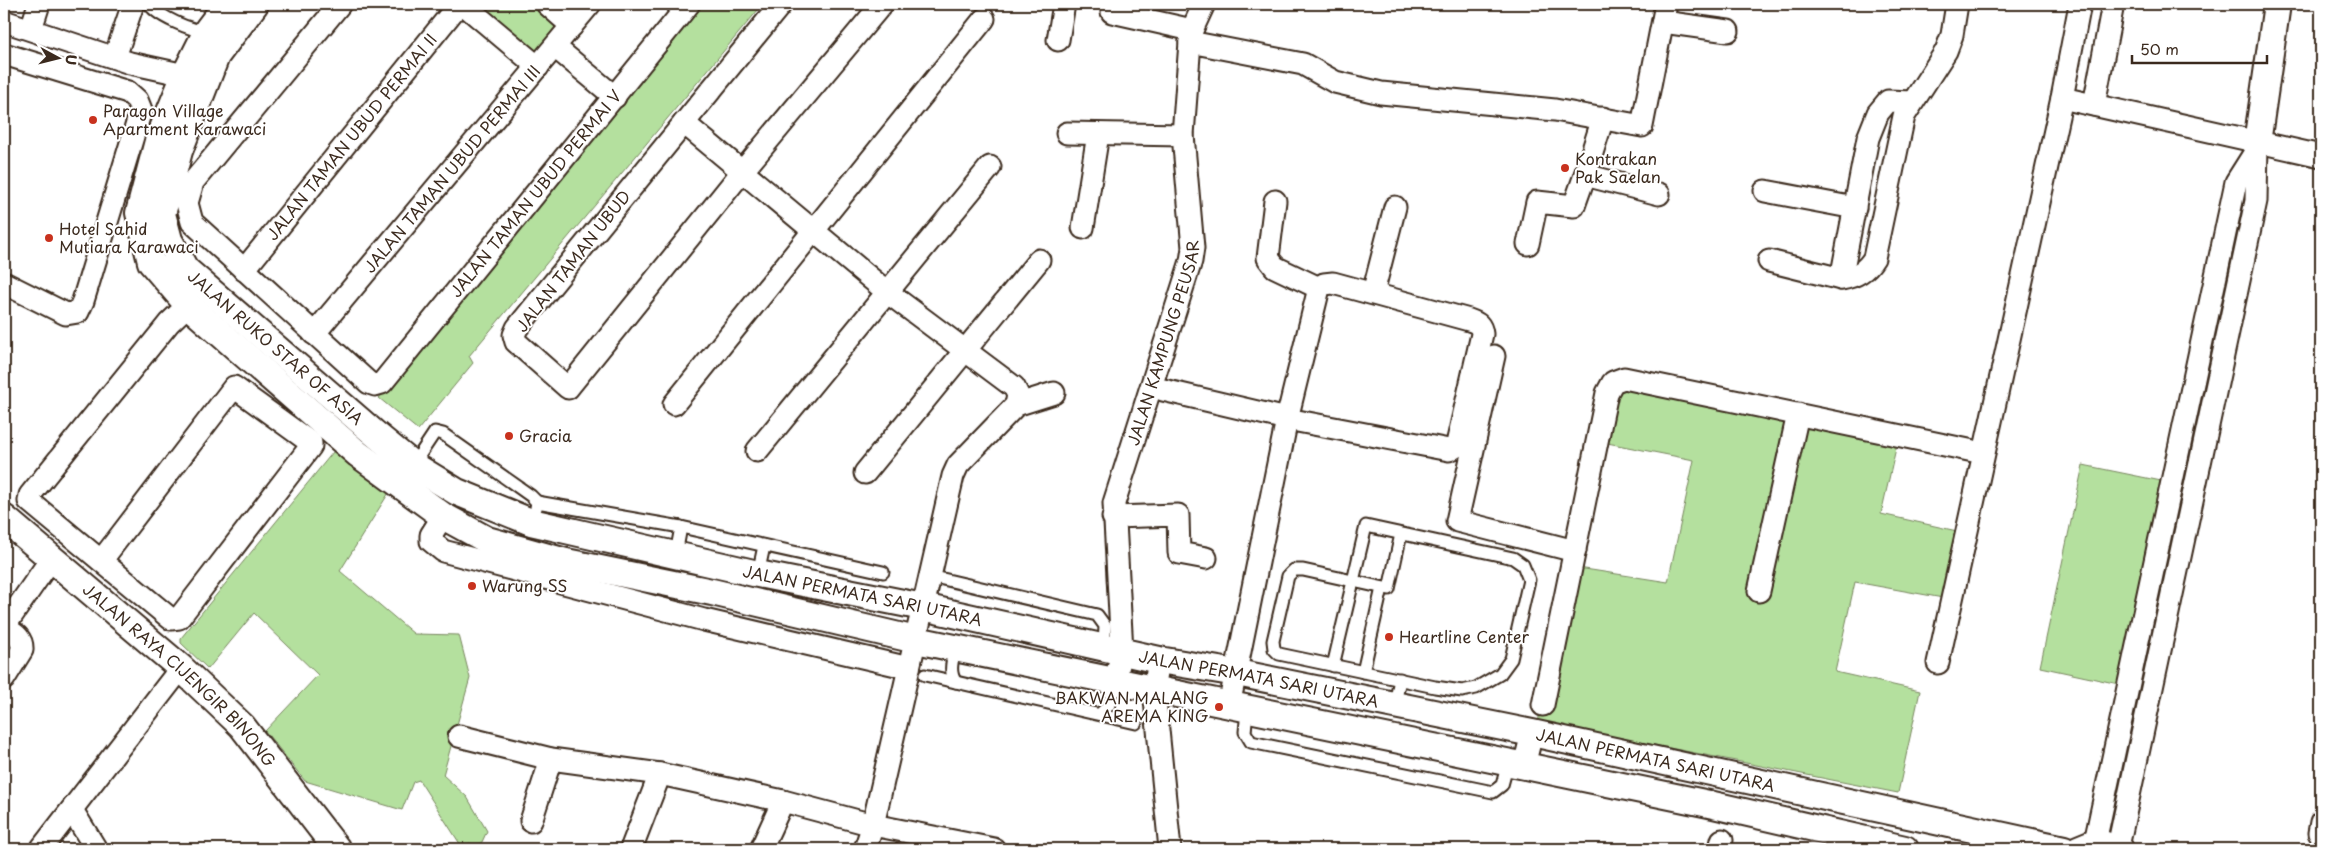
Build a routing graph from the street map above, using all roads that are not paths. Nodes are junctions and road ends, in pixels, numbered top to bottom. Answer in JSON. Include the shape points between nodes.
{"nodes":[{"id":1,"x":39,"y":4,"type":"edge"},
{"id":2,"x":133,"y":4,"type":"edge"},
{"id":3,"x":150,"y":4,"type":"edge"},
{"id":4,"x":227,"y":4,"type":"edge"},
{"id":5,"x":255,"y":4,"type":"edge"},
{"id":6,"x":340,"y":4,"type":"edge"},
{"id":7,"x":461,"y":4,"type":"edge"},
{"id":8,"x":547,"y":4,"type":"edge"},
{"id":9,"x":590,"y":4,"type":"edge"},
{"id":10,"x":690,"y":4,"type":"edge"},
{"id":11,"x":781,"y":4,"type":"edge"},
{"id":12,"x":882,"y":4,"type":"edge"},
{"id":13,"x":1064,"y":4,"type":"edge"},
{"id":14,"x":1204,"y":4,"type":"edge"},
{"id":15,"x":1957,"y":4,"type":"edge"},
{"id":16,"x":2080,"y":4,"type":"edge"},
{"id":17,"x":2113,"y":4,"type":"edge"},
{"id":18,"x":2277,"y":4,"type":"edge"},
{"id":19,"x":1112,"y":12,"type":"dead end"},
{"id":20,"x":1664,"y":13,"type":"edge"},
{"id":21,"x":984,"y":19,"type":"dead end"},
{"id":22,"x":4,"y":21,"type":"edge"},
{"id":23,"x":572,"y":26,"type":"junction"},
{"id":24,"x":31,"y":29,"type":"junction"},
{"id":25,"x":208,"y":29,"type":"junction"},
{"id":26,"x":1728,"y":31,"type":"dead end"},
{"id":27,"x":1191,"y":36,"type":"junction"},
{"id":28,"x":1058,"y":40,"type":"dead end"},
{"id":29,"x":555,"y":47,"type":"junction"},
{"id":30,"x":4,"y":54,"type":"edge"},
{"id":31,"x":115,"y":57,"type":"junction"},
{"id":32,"x":538,"y":67,"type":"junction"},
{"id":33,"x":185,"y":75,"type":"junction"},
{"id":34,"x":615,"y":97,"type":"junction"},
{"id":35,"x":2062,"y":98,"type":"junction"},
{"id":36,"x":1912,"y":102,"type":"junction"},
{"id":37,"x":2094,"y":105,"type":"junction"},
{"id":38,"x":1603,"y":118,"type":"junction"},
{"id":39,"x":684,"y":123,"type":"junction"},
{"id":40,"x":1067,"y":133,"type":"dead end"},
{"id":41,"x":1098,"y":134,"type":"junction"},
{"id":42,"x":1183,"y":135,"type":"junction"},
{"id":43,"x":2256,"y":148,"type":"junction"},
{"id":44,"x":2321,"y":156,"type":"edge"},
{"id":45,"x":990,"y":167,"type":"dead end"},
{"id":46,"x":741,"y":173,"type":"junction"},
{"id":47,"x":1585,"y":175,"type":"junction"},
{"id":48,"x":1765,"y":192,"type":"dead end"},
{"id":49,"x":1660,"y":194,"type":"dead end"},
{"id":50,"x":1275,"y":201,"type":"dead end"},
{"id":51,"x":1395,"y":207,"type":"dead end"},
{"id":52,"x":1855,"y":208,"type":"junction"},
{"id":53,"x":1083,"y":228,"type":"dead end"},
{"id":54,"x":812,"y":231,"type":"junction"},
{"id":55,"x":1528,"y":244,"type":"dead end"},
{"id":56,"x":1039,"y":260,"type":"dead end"},
{"id":57,"x":1769,"y":261,"type":"dead end"},
{"id":58,"x":244,"y":270,"type":"junction"},
{"id":59,"x":1841,"y":280,"type":"junction"},
{"id":60,"x":4,"y":283,"type":"edge"},
{"id":61,"x":1320,"y":288,"type":"junction"},
{"id":62,"x":887,"y":292,"type":"junction"},
{"id":63,"x":1373,"y":293,"type":"junction"},
{"id":64,"x":188,"y":305,"type":"junction"},
{"id":65,"x":314,"y":334,"type":"junction"},
{"id":66,"x":965,"y":350,"type":"junction"},
{"id":67,"x":1494,"y":356,"type":"dead end"},
{"id":68,"x":1163,"y":390,"type":"dead end"},
{"id":69,"x":1054,"y":393,"type":"dead end"},
{"id":70,"x":674,"y":404,"type":"dead end"},
{"id":71,"x":1016,"y":405,"type":"junction"},
{"id":72,"x":1798,"y":414,"type":"junction"},
{"id":73,"x":1287,"y":419,"type":"junction"},
{"id":74,"x":374,"y":434,"type":"junction"},
{"id":75,"x":758,"y":451,"type":"dead end"},
{"id":76,"x":1983,"y":453,"type":"junction"},
{"id":77,"x":358,"y":454,"type":"junction"},
{"id":78,"x":413,"y":465,"type":"junction"},
{"id":79,"x":865,"y":473,"type":"dead end"},
{"id":80,"x":457,"y":492,"type":"joint"},
{"id":81,"x":437,"y":511,"type":"junction"},
{"id":82,"x":534,"y":512,"type":"junction"},
{"id":83,"x":1113,"y":517,"type":"junction"},
{"id":84,"x":4,"y":518,"type":"edge"},
{"id":85,"x":605,"y":526,"type":"junction"},
{"id":86,"x":681,"y":527,"type":"junction"},
{"id":87,"x":1401,"y":534,"type":"junction"},
{"id":88,"x":764,"y":546,"type":"junction"},
{"id":89,"x":1575,"y":551,"type":"junction"},
{"id":90,"x":676,"y":554,"type":"junction"},
{"id":91,"x":51,"y":558,"type":"junction"},
{"id":92,"x":1206,"y":558,"type":"dead end"},
{"id":93,"x":101,"y":561,"type":"junction"},
{"id":94,"x":883,"y":572,"type":"dead end"},
{"id":95,"x":758,"y":574,"type":"junction"},
{"id":96,"x":828,"y":575,"type":"junction"},
{"id":97,"x":930,"y":576,"type":"junction"},
{"id":98,"x":1354,"y":582,"type":"junction"},
{"id":99,"x":1382,"y":588,"type":"junction"},
{"id":100,"x":1759,"y":591,"type":"dead end"},
{"id":101,"x":712,"y":592,"type":"junction"},
{"id":102,"x":923,"y":607,"type":"junction"},
{"id":103,"x":704,"y":620,"type":"junction"},
{"id":104,"x":4,"y":627,"type":"edge"},
{"id":105,"x":916,"y":640,"type":"junction"},
{"id":106,"x":955,"y":648,"type":"junction"},
{"id":107,"x":1113,"y":649,"type":"junction"},
{"id":108,"x":1159,"y":660,"type":"junction"},
{"id":109,"x":1938,"y":664,"type":"dead end"},
{"id":110,"x":1333,"y":666,"type":"junction"},
{"id":111,"x":181,"y":668,"type":"junction"},
{"id":112,"x":917,"y":672,"type":"junction"},
{"id":113,"x":1363,"y":672,"type":"junction"},
{"id":114,"x":1236,"y":673,"type":"junction"},
{"id":115,"x":4,"y":679,"type":"edge"},
{"id":116,"x":956,"y":682,"type":"junction"},
{"id":117,"x":1115,"y":682,"type":"junction"},
{"id":118,"x":1154,"y":690,"type":"junction"},
{"id":119,"x":1398,"y":692,"type":"junction"},
{"id":120,"x":1543,"y":705,"type":"dead end"},
{"id":121,"x":1238,"y":708,"type":"junction"},
{"id":122,"x":1100,"y":714,"type":"junction"},
{"id":123,"x":1136,"y":723,"type":"dead end"},
{"id":124,"x":1532,"y":733,"type":"junction"},
{"id":125,"x":458,"y":736,"type":"dead end"},
{"id":126,"x":551,"y":759,"type":"junction"},
{"id":127,"x":1516,"y":764,"type":"junction"},
{"id":128,"x":660,"y":774,"type":"junction"},
{"id":129,"x":783,"y":801,"type":"junction"},
{"id":130,"x":72,"y":810,"type":"junction"},
{"id":131,"x":531,"y":822,"type":"dead end"},
{"id":132,"x":873,"y":825,"type":"junction"},
{"id":133,"x":2102,"y":847,"type":"edge"},
{"id":134,"x":41,"y":849,"type":"edge"},
{"id":135,"x":96,"y":849,"type":"edge"},
{"id":136,"x":337,"y":849,"type":"edge"},
{"id":137,"x":631,"y":849,"type":"edge"},
{"id":138,"x":761,"y":849,"type":"edge"},
{"id":139,"x":865,"y":849,"type":"edge"},
{"id":140,"x":994,"y":849,"type":"edge"},
{"id":141,"x":1170,"y":849,"type":"edge"},
{"id":142,"x":1905,"y":849,"type":"edge"},
{"id":143,"x":2064,"y":849,"type":"edge"}],
"edges":[{"from":1,"to":24,"type":"street"},
{"from":2,"to":31,"type":"street"},
{"from":3,"to":25,"type":"lane","via":[[154,11],[197,32]]},
{"from":4,"to":25,"type":"street","name":"JALAN RUKO STAR OF ASIA"},
{"from":5,"to":74,"type":"street","name":"JALAN RUKO STAR OF ASIA","via":[[216,56],[180,151],[162,214],[169,240],[185,268]]},
{"from":6,"to":58,"type":"street","via":[[193,182],[187,203],[192,222]]},
{"from":7,"to":32,"type":"street"},
{"from":7,"to":58,"type":"street","name":"JALAN TAMAN UBUD PERMAI II"},
{"from":8,"to":23,"type":"street"},
{"from":9,"to":23,"type":"street","name":"JALAN TAMAN UBUD PERMAI III"},
{"from":10,"to":34,"type":"street","name":"JALAN TAMAN UBUD PERMAI V"},
{"from":11,"to":39,"type":"street","name":"JALAN TAMAN UBUD"},
{"from":12,"to":46,"type":"street","name":"JALAN TAMAN UBUD"},
{"from":13,"to":28,"type":"street"},
{"from":14,"to":27,"type":"street","name":"JALAN KAMPUNG PEUSAR"},
{"from":15,"to":36,"type":"street","via":[[1946,51]]},
{"from":16,"to":35,"type":"street"},
{"from":17,"to":37,"type":"street"},
{"from":18,"to":43,"type":"street"},
{"from":19,"to":27,"type":"street"},
{"from":20,"to":26,"type":"street"},
{"from":20,"to":38,"type":"street","via":[[1642,126]]},
{"from":21,"to":54,"type":"street"},
{"from":22,"to":24,"type":"street"},
{"from":23,"to":29,"type":"street","name":"JALAN TAMAN UBUD PERMAI III"},
{"from":24,"to":31,"type":"street"},
{"from":25,"to":33,"type":"street","name":"JALAN RUKO STAR OF ASIA"},
{"from":27,"to":38,"type":"street","via":[[1304,64],[1335,82],[1381,93],[1555,110]]},
{"from":27,"to":42,"type":"street","name":"JALAN KAMPUNG PEUSAR"},
{"from":29,"to":32,"type":"street","name":"JALAN TAMAN UBUD PERMAI III"},
{"from":29,"to":34,"type":"street"},
{"from":30,"to":60,"type":"street","via":[[128,92],[142,110],[78,312],[66,314]]},
{"from":31,"to":33,"type":"street"},
{"from":32,"to":65,"type":"street","name":"JALAN TAMAN UBUD PERMAI III"},
{"from":33,"to":64,"type":"street","name":"JALAN RUKO STAR OF ASIA","via":[[158,140],[139,213],[151,262]]},
{"from":34,"to":65,"type":"street","name":"JALAN TAMAN UBUD PERMAI V","via":[[382,383],[369,383]]},
{"from":35,"to":37,"type":"street"},
{"from":35,"to":76,"type":"street"},
{"from":36,"to":52,"type":"street","via":[[1888,102],[1878,113],[1868,138]]},
{"from":36,"to":59,"type":"street","via":[[1899,132],[1874,258],[1867,270]]},
{"from":37,"to":43,"type":"street"},
{"from":38,"to":47,"type":"street"},
{"from":39,"to":46,"type":"street"},
{"from":39,"to":46,"type":"street","name":"JALAN TAMAN UBUD","via":[[516,328],[516,342],[568,388]]},
{"from":40,"to":41,"type":"street"},
{"from":41,"to":42,"type":"street"},
{"from":41,"to":53,"type":"street"},
{"from":42,"to":83,"type":"street","name":"JALAN KAMPUNG PEUSAR","via":[[1193,248],[1191,261],[1117,490]]},
{"from":43,"to":44,"type":"street"},
{"from":43,"to":133,"type":"street","via":[[2236,182]]},
{"from":45,"to":62,"type":"street"},
{"from":46,"to":54,"type":"street"},
{"from":47,"to":49,"type":"street"},
{"from":47,"to":55,"type":"street","via":[[1574,206],[1537,202]]},
{"from":48,"to":52,"type":"street"},
{"from":50,"to":61,"type":"street","via":[[1268,258],[1275,266]]},
{"from":51,"to":63,"type":"street"},
{"from":52,"to":59,"type":"street"},
{"from":54,"to":62,"type":"street"},
{"from":54,"to":70,"type":"street"},
{"from":56,"to":66,"type":"street"},
{"from":57,"to":59,"type":"street"},
{"from":58,"to":65,"type":"street"},
{"from":61,"to":63,"type":"street","via":[[1333,283]]},
{"from":61,"to":73,"type":"street"},
{"from":62,"to":66,"type":"street"},
{"from":62,"to":75,"type":"street"},
{"from":63,"to":73,"type":"street","via":[[1469,320],[1481,328],[1457,444],[1449,450]]},
{"from":64,"to":77,"type":"street","name":"JALAN RUKO STAR OF ASIA"},
{"from":64,"to":93,"type":"street","via":[[169,323],[29,499]]},
{"from":66,"to":71,"type":"street","via":[[1014,386],[1018,395]]},
{"from":66,"to":79,"type":"street"},
{"from":67,"to":89,"type":"street","via":[[1457,521]]},
{"from":68,"to":73,"type":"street"},
{"from":69,"to":71,"type":"street"},
{"from":71,"to":97,"type":"street","via":[[958,465]]},
{"from":72,"to":76,"type":"street"},
{"from":72,"to":89,"type":"street","via":[[1624,378],[1613,382]]},
{"from":72,"to":100,"type":"street"},
{"from":73,"to":114,"type":"street"},
{"from":74,"to":77,"type":"street"},
{"from":74,"to":78,"type":"street","name":"JALAN RUKO STAR OF ASIA"},
{"from":76,"to":109,"type":"street"},
{"from":77,"to":81,"type":"street","name":"JALAN RUKO STAR OF ASIA"},
{"from":78,"to":80,"type":"street","name":"JALAN RUKO STAR OF ASIA"},
{"from":78,"to":82,"type":"lane","via":[[430,436],[435,432],[442,434],[531,496]]},
{"from":80,"to":82,"type":"street","name":"JALAN PERMATA SARI UTARA"},
{"from":81,"to":101,"type":"street","name":"JALAN PERMATA SARI UTARA","via":[[496,543],[566,562]]},
{"from":81,"to":103,"type":"street","via":[[431,541],[442,551]]},
{"from":82,"to":85,"type":"street","name":"JALAN PERMATA SARI UTARA"},
{"from":83,"to":92,"type":"street","via":[[1178,516],[1179,553]]},
{"from":83,"to":107,"type":"street","name":"JALAN KAMPUNG PEUSAR"},
{"from":84,"to":91,"type":"street","name":"JALAN RAYA CIJENGIR BINONG"},
{"from":85,"to":86,"type":"lane"},
{"from":85,"to":90,"type":"street","name":"JALAN PERMATA SARI UTARA"},
{"from":86,"to":88,"type":"lane"},
{"from":86,"to":90,"type":"lane"},
{"from":87,"to":98,"type":"lane","via":[[1366,526]]},
{"from":87,"to":99,"type":"lane","via":[[1389,589]]},
{"from":87,"to":119,"type":"lane","via":[[1513,558],[1523,565],[1529,580],[1510,659],[1492,680],[1462,691]]},
{"from":88,"to":95,"type":"lane"},
{"from":88,"to":96,"type":"lane"},
{"from":89,"to":120,"type":"street"},
{"from":90,"to":95,"type":"street","name":"JALAN PERMATA SARI UTARA"},
{"from":91,"to":104,"type":"street"},
{"from":91,"to":111,"type":"street","name":"JALAN RAYA CIJENGIR BINONG"},
{"from":93,"to":93,"type":"street","via":[[235,386],[311,444],[177,620],[171,619]]},
{"from":94,"to":96,"type":"lane"},
{"from":95,"to":96,"type":"street","name":"JALAN PERMATA SARI UTARA"},
{"from":96,"to":102,"type":"street","name":"JALAN PERMATA SARI UTARA"},
{"from":97,"to":102,"type":"street"},
{"from":97,"to":107,"type":"lane","via":[[1097,615],[1105,626]]},
{"from":98,"to":99,"type":"lane"},
{"from":98,"to":110,"type":"lane"},
{"from":98,"to":110,"type":"lane","via":[[1303,570],[1294,570],[1288,576],[1274,649],[1279,654]]},
{"from":99,"to":113,"type":"lane"},
{"from":101,"to":103,"type":"street"},
{"from":101,"to":105,"type":"street","name":"JALAN PERMATA SARI UTARA"},
{"from":102,"to":105,"type":"street"},
{"from":102,"to":107,"type":"street","name":"JALAN PERMATA SARI UTARA"},
{"from":103,"to":112,"type":"street"},
{"from":104,"to":115,"type":"street","via":[[22,644],[22,650]]},
{"from":105,"to":106,"type":"street","name":"JALAN PERMATA SARI UTARA"},
{"from":105,"to":112,"type":"street"},
{"from":106,"to":116,"type":"lane","via":[[952,677]]},
{"from":106,"to":117,"type":"street","name":"JALAN PERMATA SARI UTARA"},
{"from":107,"to":108,"type":"street","name":"JALAN PERMATA SARI UTARA"},
{"from":107,"to":117,"type":"street","name":"JALAN KAMPUNG PEUSAR"},
{"from":108,"to":114,"type":"street","name":"JALAN PERMATA SARI UTARA"},
{"from":108,"to":118,"type":"street"},
{"from":110,"to":113,"type":"lane"},
{"from":111,"to":130,"type":"street"},
{"from":111,"to":136,"type":"street","name":"JALAN RAYA CIJENGIR BINONG","via":[[242,726]]},
{"from":112,"to":116,"type":"lane"},
{"from":112,"to":132,"type":"street"},
{"from":113,"to":119,"type":"lane"},
{"from":114,"to":119,"type":"street","name":"JALAN PERMATA SARI UTARA"},
{"from":114,"to":121,"type":"street"},
{"from":116,"to":122,"type":"lane"},
{"from":117,"to":118,"type":"street","name":"JALAN PERMATA SARI UTARA"},
{"from":117,"to":122,"type":"lane","via":[[1109,705]]},
{"from":118,"to":121,"type":"street","name":"JALAN PERMATA SARI UTARA"},
{"from":118,"to":141,"type":"street"},
{"from":119,"to":124,"type":"street","name":"JALAN PERMATA SARI UTARA"},
{"from":121,"to":127,"type":"street","name":"JALAN PERMATA SARI UTARA"},
{"from":122,"to":123,"type":"lane"},
{"from":124,"to":127,"type":"street"},
{"from":124,"to":143,"type":"street","name":"JALAN PERMATA SARI UTARA"},
{"from":125,"to":126,"type":"street"},
{"from":126,"to":128,"type":"street"},
{"from":126,"to":131,"type":"street"},
{"from":127,"to":142,"type":"street","name":"JALAN PERMATA SARI UTARA"},
{"from":128,"to":129,"type":"street"},
{"from":128,"to":137,"type":"street"},
{"from":129,"to":132,"type":"street"},
{"from":129,"to":138,"type":"street"},
{"from":130,"to":134,"type":"street"},
{"from":130,"to":135,"type":"street"},
{"from":132,"to":139,"type":"street"},
{"from":132,"to":140,"type":"street"}]}
